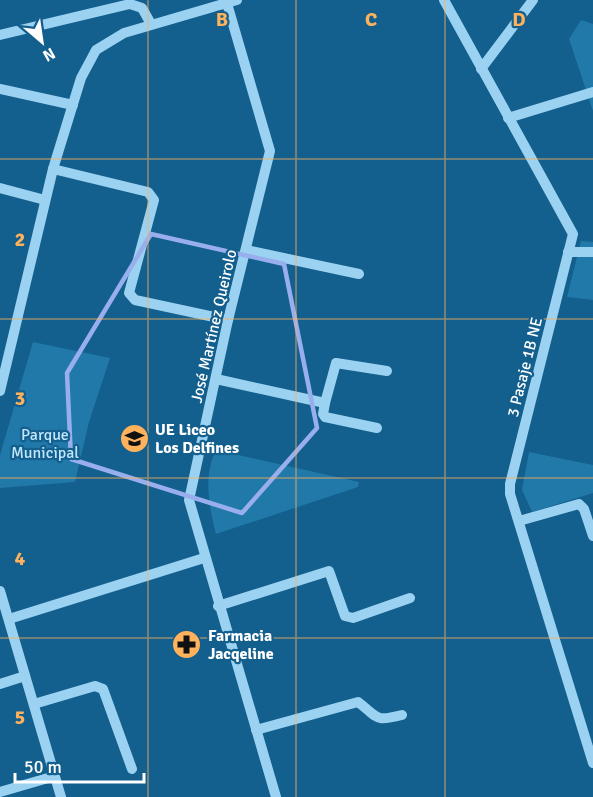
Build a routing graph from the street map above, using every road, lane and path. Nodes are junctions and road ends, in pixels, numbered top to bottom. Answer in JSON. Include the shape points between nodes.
{"nodes":[{"id":1,"x":444,"y":0,"type":"edge"},
{"id":2,"x":533,"y":0,"type":"edge"},
{"id":3,"x":230,"y":1,"type":"edge"},
{"id":4,"x":151,"y":24,"type":"junction"},
{"id":5,"x":0,"y":35,"type":"edge"},
{"id":6,"x":481,"y":69,"type":"junction"},
{"id":7,"x":0,"y":89,"type":"edge"},
{"id":8,"x":593,"y":92,"type":"edge"},
{"id":9,"x":73,"y":105,"type":"junction"},
{"id":10,"x":508,"y":118,"type":"junction"},
{"id":11,"x":53,"y":169,"type":"junction"},
{"id":12,"x":0,"y":188,"type":"edge"},
{"id":13,"x":45,"y":200,"type":"junction"},
{"id":14,"x":246,"y":250,"type":"junction"},
{"id":15,"x":568,"y":252,"type":"junction"},
{"id":16,"x":593,"y":252,"type":"edge"},
{"id":17,"x":359,"y":274,"type":"dead end"},
{"id":18,"x":228,"y":321,"type":"junction"},
{"id":19,"x":387,"y":371,"type":"dead end"},
{"id":20,"x":216,"y":379,"type":"junction"},
{"id":21,"x":0,"y":391,"type":"edge"},
{"id":22,"x":325,"y":403,"type":"junction"},
{"id":23,"x":377,"y":428,"type":"dead end"},
{"id":24,"x":519,"y":520,"type":"junction"},
{"id":25,"x":593,"y":536,"type":"edge"},
{"id":26,"x":204,"y":558,"type":"junction"},
{"id":27,"x":0,"y":591,"type":"edge"},
{"id":28,"x":411,"y":598,"type":"dead end"},
{"id":29,"x":218,"y":606,"type":"junction"},
{"id":30,"x":9,"y":619,"type":"junction"},
{"id":31,"x":25,"y":676,"type":"junction"},
{"id":32,"x":0,"y":684,"type":"edge"},
{"id":33,"x":34,"y":704,"type":"junction"},
{"id":34,"x":402,"y":715,"type":"dead end"},
{"id":35,"x":256,"y":730,"type":"junction"},
{"id":36,"x":593,"y":763,"type":"edge"},
{"id":37,"x":132,"y":769,"type":"dead end"},
{"id":38,"x":55,"y":776,"type":"junction"},
{"id":39,"x":0,"y":792,"type":"edge"},
{"id":40,"x":61,"y":797,"type":"edge"},
{"id":41,"x":276,"y":797,"type":"edge"}],
"edges":[{"from":1,"to":6,"type":"street","name":"3 Pasaje 1B NE"},
{"from":2,"to":6,"type":"street"},
{"from":3,"to":4,"type":"street"},
{"from":3,"to":14,"type":"street","name":"José Martínez Queirolo","via":[[270,151]]},
{"from":4,"to":5,"type":"street","via":[[142,8],[130,4]]},
{"from":4,"to":9,"type":"street","via":[[124,33],[96,50],[81,78]]},
{"from":6,"to":10,"type":"street","name":"3 Pasaje 1B NE"},
{"from":7,"to":9,"type":"street"},
{"from":8,"to":10,"type":"street"},
{"from":9,"to":11,"type":"street"},
{"from":10,"to":15,"type":"street","name":"3 Pasaje 1B NE","via":[[573,234]]},
{"from":11,"to":13,"type":"street"},
{"from":11,"to":18,"type":"street","via":[[148,192],[154,200],[129,293],[135,300]]},
{"from":12,"to":13,"type":"street"},
{"from":13,"to":21,"type":"street"},
{"from":14,"to":17,"type":"street"},
{"from":14,"to":18,"type":"street","name":"José Martínez Queirolo"},
{"from":15,"to":16,"type":"street"},
{"from":15,"to":24,"type":"street","name":"3 Pasaje 1B NE","via":[[510,484]]},
{"from":18,"to":20,"type":"street","name":"José Martínez Queirolo"},
{"from":19,"to":22,"type":"street","via":[[336,363]]},
{"from":20,"to":22,"type":"street"},
{"from":20,"to":26,"type":"street","name":"José Martínez Queirolo","via":[[189,491]]},
{"from":22,"to":23,"type":"street","via":[[326,417]]},
{"from":24,"to":25,"type":"street","via":[[579,504]]},
{"from":24,"to":36,"type":"street","name":"3 Pasaje 1B NE"},
{"from":26,"to":29,"type":"street","name":"José Martínez Queirolo"},
{"from":26,"to":30,"type":"street"},
{"from":27,"to":30,"type":"street"},
{"from":28,"to":29,"type":"street","via":[[353,618],[345,616],[328,571]]},
{"from":29,"to":35,"type":"street","name":"José Martínez Queirolo"},
{"from":30,"to":31,"type":"street"},
{"from":31,"to":32,"type":"street"},
{"from":31,"to":33,"type":"street"},
{"from":33,"to":37,"type":"street","via":[[95,686],[103,689]]},
{"from":33,"to":38,"type":"street"},
{"from":34,"to":35,"type":"street","via":[[373,718],[358,702]]},
{"from":35,"to":41,"type":"street","name":"José Martínez Queirolo"},
{"from":38,"to":39,"type":"street"},
{"from":38,"to":40,"type":"street"}]}
